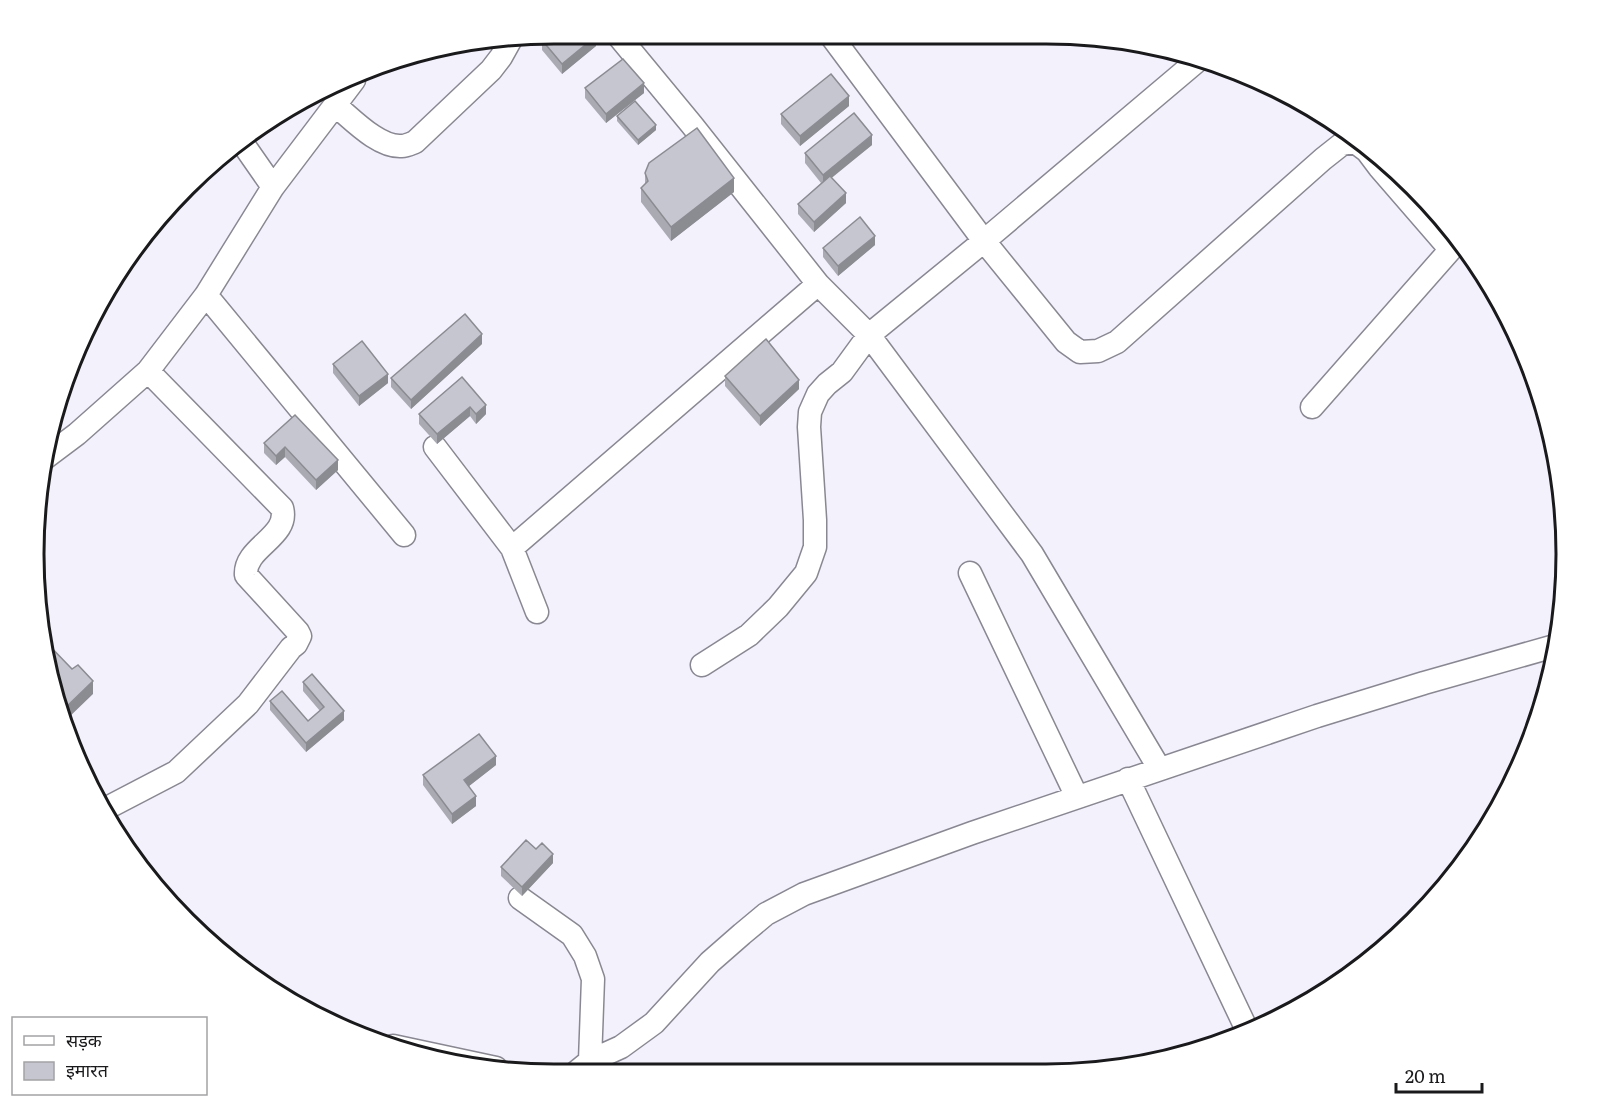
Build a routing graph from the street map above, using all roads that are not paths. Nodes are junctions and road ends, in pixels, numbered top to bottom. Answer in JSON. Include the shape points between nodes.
{"nodes":[{"id":1,"x":624,"y":44,"type":"edge"},
{"id":2,"x":837,"y":44,"type":"edge"},
{"id":3,"x":507,"y":46,"type":"edge"},
{"id":4,"x":1193,"y":66,"type":"edge"},
{"id":5,"x":349,"y":86,"type":"edge"},
{"id":6,"x":335,"y":105,"type":"junction"},
{"id":7,"x":1349,"y":143,"type":"edge"},
{"id":8,"x":245,"y":147,"type":"edge"},
{"id":9,"x":1379,"y":166,"type":"edge"},
{"id":10,"x":273,"y":187,"type":"junction"},
{"id":11,"x":1441,"y":231,"type":"edge"},
{"id":12,"x":984,"y":241,"type":"junction"},
{"id":13,"x":1453,"y":245,"type":"edge"},
{"id":14,"x":818,"y":284,"type":"junction"},
{"id":15,"x":206,"y":295,"type":"junction"},
{"id":16,"x":869,"y":335,"type":"junction"},
{"id":17,"x":148,"y":371,"type":"junction"},
{"id":18,"x":1312,"y":407,"type":"dead end"},
{"id":19,"x":435,"y":447,"type":"edge"},
{"id":20,"x":54,"y":452,"type":"edge"},
{"id":21,"x":404,"y":536,"type":"dead end"},
{"id":22,"x":512,"y":548,"type":"junction"},
{"id":23,"x":970,"y":573,"type":"dead end"},
{"id":24,"x":537,"y":612,"type":"dead end"},
{"id":25,"x":1548,"y":648,"type":"edge"},
{"id":26,"x":702,"y":665,"type":"dead end"},
{"id":27,"x":1159,"y":768,"type":"junction"},
{"id":28,"x":1128,"y":779,"type":"junction"},
{"id":29,"x":1077,"y":797,"type":"junction"},
{"id":30,"x":111,"y":806,"type":"edge"},
{"id":31,"x":520,"y":898,"type":"edge"},
{"id":32,"x":1244,"y":1024,"type":"edge"},
{"id":33,"x":586,"y":1064,"type":"edge"},
{"id":34,"x":595,"y":1064,"type":"edge"}],
"edges":[{"from":1,"to":14,"type":"street"},
{"from":2,"to":12,"type":"street"},
{"from":3,"to":6,"type":"street","via":[[491,70],[415,142],[404,147],[385,144]]},
{"from":4,"to":12,"type":"street"},
{"from":5,"to":6,"type":"street"},
{"from":6,"to":10,"type":"street"},
{"from":7,"to":12,"type":"street","via":[[1342,144],[1117,342],[1098,351],[1080,352],[1066,342]]},
{"from":8,"to":10,"type":"street"},
{"from":9,"to":11,"type":"street"},
{"from":10,"to":15,"type":"street"},
{"from":12,"to":16,"type":"street"},
{"from":13,"to":18,"type":"street"},
{"from":14,"to":16,"type":"street"},
{"from":14,"to":22,"type":"street"},
{"from":15,"to":17,"type":"street"},
{"from":15,"to":21,"type":"street"},
{"from":16,"to":26,"type":"street","via":[[842,372],[818,394],[810,412],[815,547],[806,573],[749,635]]},
{"from":16,"to":27,"type":"street","via":[[1032,554]]},
{"from":17,"to":20,"type":"street"},
{"from":17,"to":30,"type":"street","via":[[282,508],[281,524],[251,558],[246,575],[300,636],[248,704],[176,772]]},
{"from":19,"to":22,"type":"street"},
{"from":22,"to":24,"type":"street"},
{"from":23,"to":29,"type":"street"},
{"from":25,"to":27,"type":"street","via":[[1317,716]]},
{"from":27,"to":28,"type":"street"},
{"from":28,"to":29,"type":"street"},
{"from":28,"to":32,"type":"street"},
{"from":29,"to":34,"type":"street","via":[[804,894],[766,914],[710,962],[654,1023]]},
{"from":31,"to":33,"type":"street","via":[[572,935],[585,956],[592,979]]}]}
